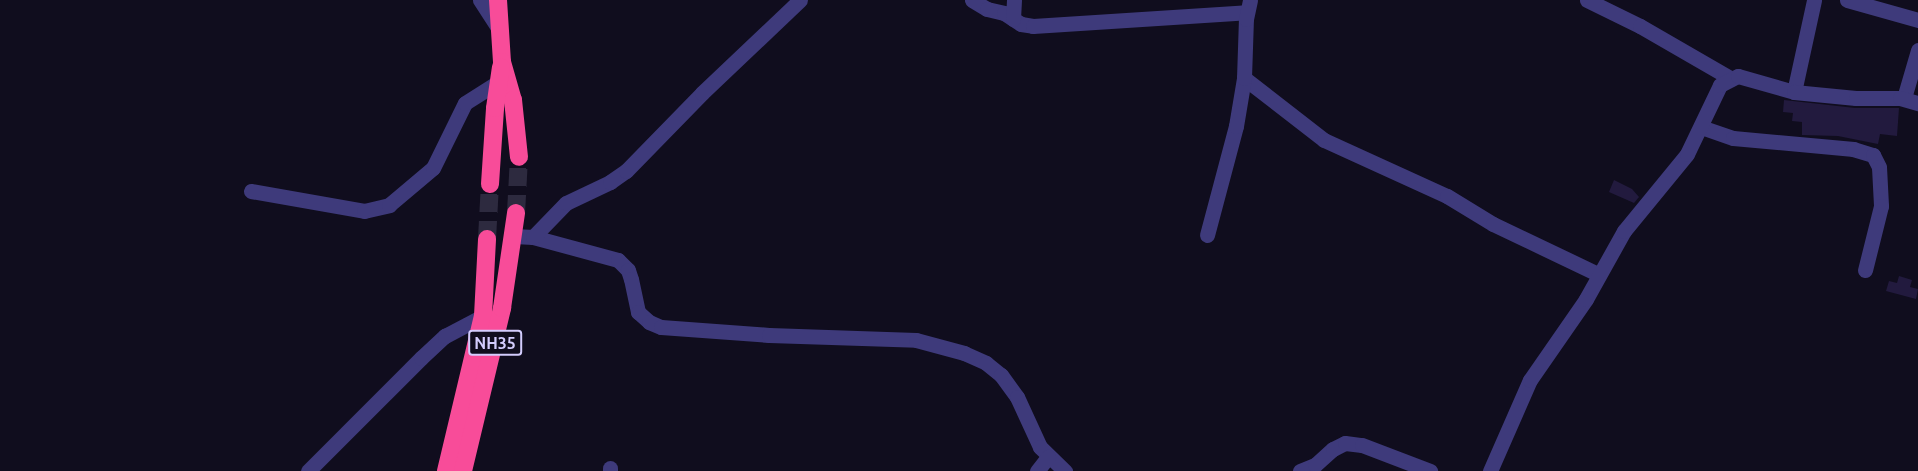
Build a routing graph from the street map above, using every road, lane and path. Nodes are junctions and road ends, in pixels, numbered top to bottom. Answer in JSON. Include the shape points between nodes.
{"nodes":[{"id":1,"x":480,"y":0,"type":"edge"},
{"id":2,"x":498,"y":0,"type":"edge"},
{"id":3,"x":800,"y":0,"type":"edge"},
{"id":4,"x":972,"y":0,"type":"edge"},
{"id":5,"x":1014,"y":0,"type":"edge"},
{"id":6,"x":1587,"y":0,"type":"edge"},
{"id":7,"x":1814,"y":0,"type":"edge"},
{"id":8,"x":1846,"y":0,"type":"edge"},
{"id":9,"x":1248,"y":6,"type":"edge"},
{"id":10,"x":1013,"y":19,"type":"junction"},
{"id":11,"x":1918,"y":20,"type":"edge"},
{"id":12,"x":501,"y":32,"type":"junction"},
{"id":13,"x":1918,"y":50,"type":"edge"},
{"id":14,"x":502,"y":73,"type":"junction"},
{"id":15,"x":1244,"y":78,"type":"junction"},
{"id":16,"x":1730,"y":78,"type":"junction"},
{"id":17,"x":1794,"y":92,"type":"junction"},
{"id":18,"x":1911,"y":101,"type":"edge"},
{"id":19,"x":1701,"y":127,"type":"junction"},
{"id":20,"x":519,"y":157,"type":"tunnel mouth"},
{"id":21,"x":490,"y":184,"type":"tunnel mouth"},
{"id":22,"x":251,"y":190,"type":"dead end"},
{"id":23,"x":516,"y":213,"type":"tunnel mouth"},
{"id":24,"x":1207,"y":235,"type":"dead end"},
{"id":25,"x":514,"y":236,"type":"junction"},
{"id":26,"x":533,"y":237,"type":"junction"},
{"id":27,"x":487,"y":238,"type":"tunnel mouth"},
{"id":28,"x":1865,"y":270,"type":"dead end"},
{"id":29,"x":1598,"y":274,"type":"junction"},
{"id":30,"x":483,"y":316,"type":"junction"},
{"id":31,"x":1048,"y":457,"type":"junction"},
{"id":32,"x":308,"y":471,"type":"edge"},
{"id":33,"x":446,"y":471,"type":"edge"},
{"id":34,"x":464,"y":471,"type":"edge"},
{"id":35,"x":1037,"y":471,"type":"edge"},
{"id":36,"x":1065,"y":471,"type":"edge"},
{"id":37,"x":1300,"y":471,"type":"edge"},
{"id":38,"x":1430,"y":471,"type":"edge"},
{"id":39,"x":1490,"y":471,"type":"edge"}],
"edges":[{"from":1,"to":12,"type":"street"},
{"from":2,"to":12,"type":"highway"},
{"from":3,"to":26,"type":"street","via":[[626,171],[566,203]]},
{"from":4,"to":10,"type":"street"},
{"from":5,"to":10,"type":"street"},
{"from":6,"to":16,"type":"street"},
{"from":7,"to":17,"type":"street"},
{"from":8,"to":11,"type":"street"},
{"from":9,"to":10,"type":"street","via":[[1033,26]]},
{"from":9,"to":15,"type":"street"},
{"from":12,"to":14,"type":"highway"},
{"from":13,"to":18,"type":"street"},
{"from":14,"to":20,"type":"highway","via":[[516,118]]},
{"from":14,"to":21,"type":"highway"},
{"from":14,"to":22,"type":"street","via":[[465,103],[433,168],[389,205],[364,211]]},
{"from":15,"to":24,"type":"street","via":[[1229,155]]},
{"from":15,"to":29,"type":"street","via":[[1324,140],[1448,196],[1493,224]]},
{"from":16,"to":17,"type":"street","via":[[1744,76]]},
{"from":16,"to":19,"type":"street","via":[[1720,85]]},
{"from":17,"to":18,"type":"street"},
{"from":19,"to":28,"type":"street","via":[[1733,138],[1873,154],[1879,167],[1881,206]]},
{"from":19,"to":29,"type":"street","via":[[1678,167],[1624,231]]},
{"from":23,"to":25,"type":"highway","number":"NH35"},
{"from":25,"to":26,"type":"street"},
{"from":25,"to":34,"type":"highway","number":"NH35","via":[[492,355]]},
{"from":26,"to":31,"type":"street","via":[[618,260],[631,279],[638,312],[661,327],[916,340],[964,353],[1001,375]]},
{"from":27,"to":30,"type":"highway","number":"NH35"},
{"from":29,"to":39,"type":"street","via":[[1586,299],[1530,380]]},
{"from":30,"to":32,"type":"street","via":[[445,336]]},
{"from":30,"to":33,"type":"highway","number":"NH35"},
{"from":31,"to":35,"type":"street"},
{"from":31,"to":36,"type":"street"},
{"from":37,"to":38,"type":"street","via":[[1338,445],[1353,443]]}]}
